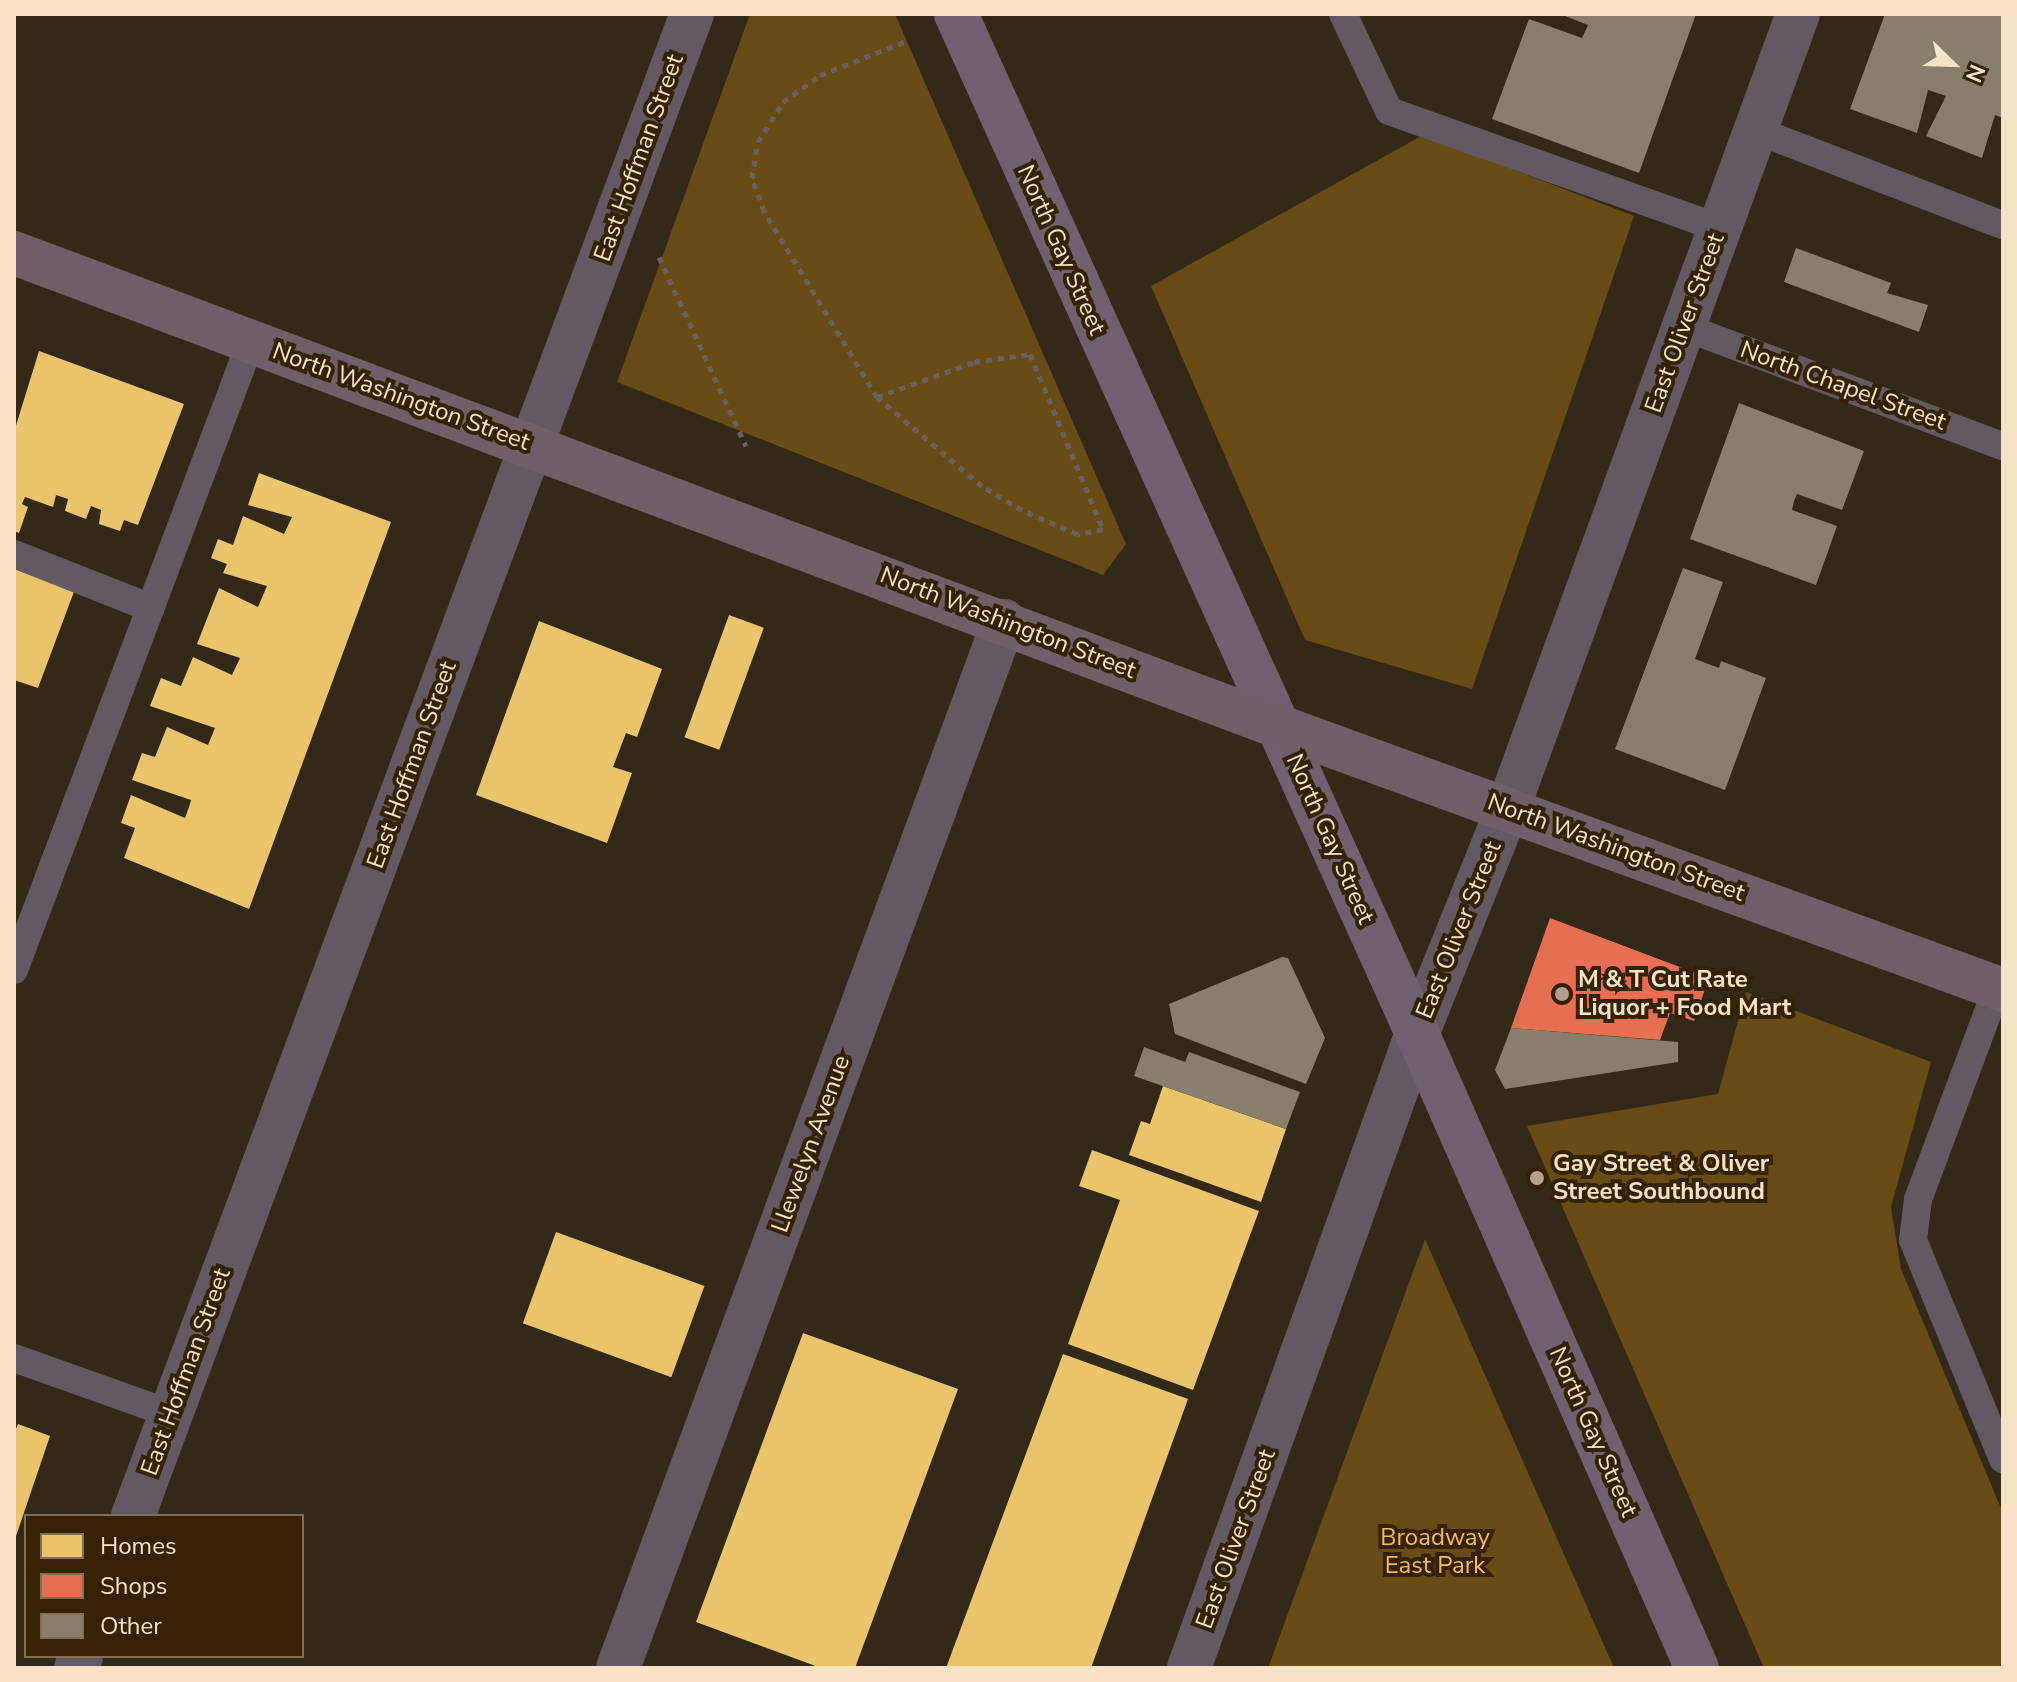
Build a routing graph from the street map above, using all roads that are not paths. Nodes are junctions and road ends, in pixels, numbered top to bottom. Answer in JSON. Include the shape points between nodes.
{"nodes":[{"id":1,"x":692,"y":14,"type":"edge"},
{"id":2,"x":956,"y":14,"type":"edge"},
{"id":3,"x":1343,"y":14,"type":"edge"},
{"id":4,"x":1798,"y":14,"type":"edge"},
{"id":5,"x":1755,"y":130,"type":"junction"},
{"id":6,"x":2003,"y":225,"type":"edge"},
{"id":7,"x":1720,"y":228,"type":"junction"},
{"id":8,"x":17,"y":262,"type":"edge"},
{"id":9,"x":1684,"y":327,"type":"junction"},
{"id":10,"x":251,"y":341,"type":"junction"},
{"id":11,"x":531,"y":445,"type":"junction"},
{"id":12,"x":2003,"y":446,"type":"edge"},
{"id":13,"x":14,"y":554,"type":"edge"},
{"id":14,"x":151,"y":608,"type":"junction"},
{"id":15,"x":1004,"y":621,"type":"junction"},
{"id":16,"x":1280,"y":727,"type":"junction"},
{"id":17,"x":1508,"y":808,"type":"junction"},
{"id":18,"x":14,"y":970,"type":"edge"},
{"id":19,"x":2000,"y":989,"type":"edge"},
{"id":20,"x":1417,"y":1033,"type":"junction"},
{"id":21,"x":14,"y":1358,"type":"edge"},
{"id":22,"x":171,"y":1414,"type":"junction"},
{"id":23,"x":2003,"y":1459,"type":"edge"},
{"id":24,"x":134,"y":1514,"type":"edge"},
{"id":25,"x":618,"y":1668,"type":"edge"},
{"id":26,"x":1189,"y":1668,"type":"edge"},
{"id":27,"x":1697,"y":1668,"type":"edge"}],
"edges":[{"from":1,"to":11,"type":"street","name":"East Hoffman Street"},
{"from":2,"to":16,"type":"main road","name":"North Gay Street","via":[[1171,497]]},
{"from":3,"to":7,"type":"lane","via":[[1389,111]]},
{"from":4,"to":5,"type":"street","name":"East Oliver Street"},
{"from":5,"to":6,"type":"lane"},
{"from":5,"to":7,"type":"street","name":"East Oliver Street"},
{"from":7,"to":9,"type":"street","name":"East Oliver Street"},
{"from":8,"to":10,"type":"main road","name":"North Washington Street"},
{"from":9,"to":12,"type":"lane","name":"North Chapel Street"},
{"from":9,"to":17,"type":"street","name":"East Oliver Street"},
{"from":10,"to":11,"type":"main road","name":"North Washington Street"},
{"from":10,"to":14,"type":"lane"},
{"from":11,"to":15,"type":"main road","name":"North Washington Street"},
{"from":11,"to":22,"type":"street","name":"East Hoffman Street"},
{"from":13,"to":14,"type":"lane"},
{"from":14,"to":18,"type":"lane"},
{"from":15,"to":16,"type":"main road","name":"North Washington Street"},
{"from":15,"to":25,"type":"street","name":"Llewelyn Avenue"},
{"from":16,"to":17,"type":"main road","name":"North Washington Street"},
{"from":16,"to":20,"type":"main road","name":"North Gay Street"},
{"from":17,"to":19,"type":"main road","name":"North Washington Street"},
{"from":17,"to":20,"type":"street","name":"East Oliver Street"},
{"from":19,"to":23,"type":"lane","via":[[1918,1199],[1913,1240]]},
{"from":20,"to":26,"type":"street","name":"East Oliver Street"},
{"from":20,"to":27,"type":"main road","name":"North Gay Street"},
{"from":21,"to":22,"type":"lane"},
{"from":22,"to":24,"type":"street","name":"East Hoffman Street"}]}
